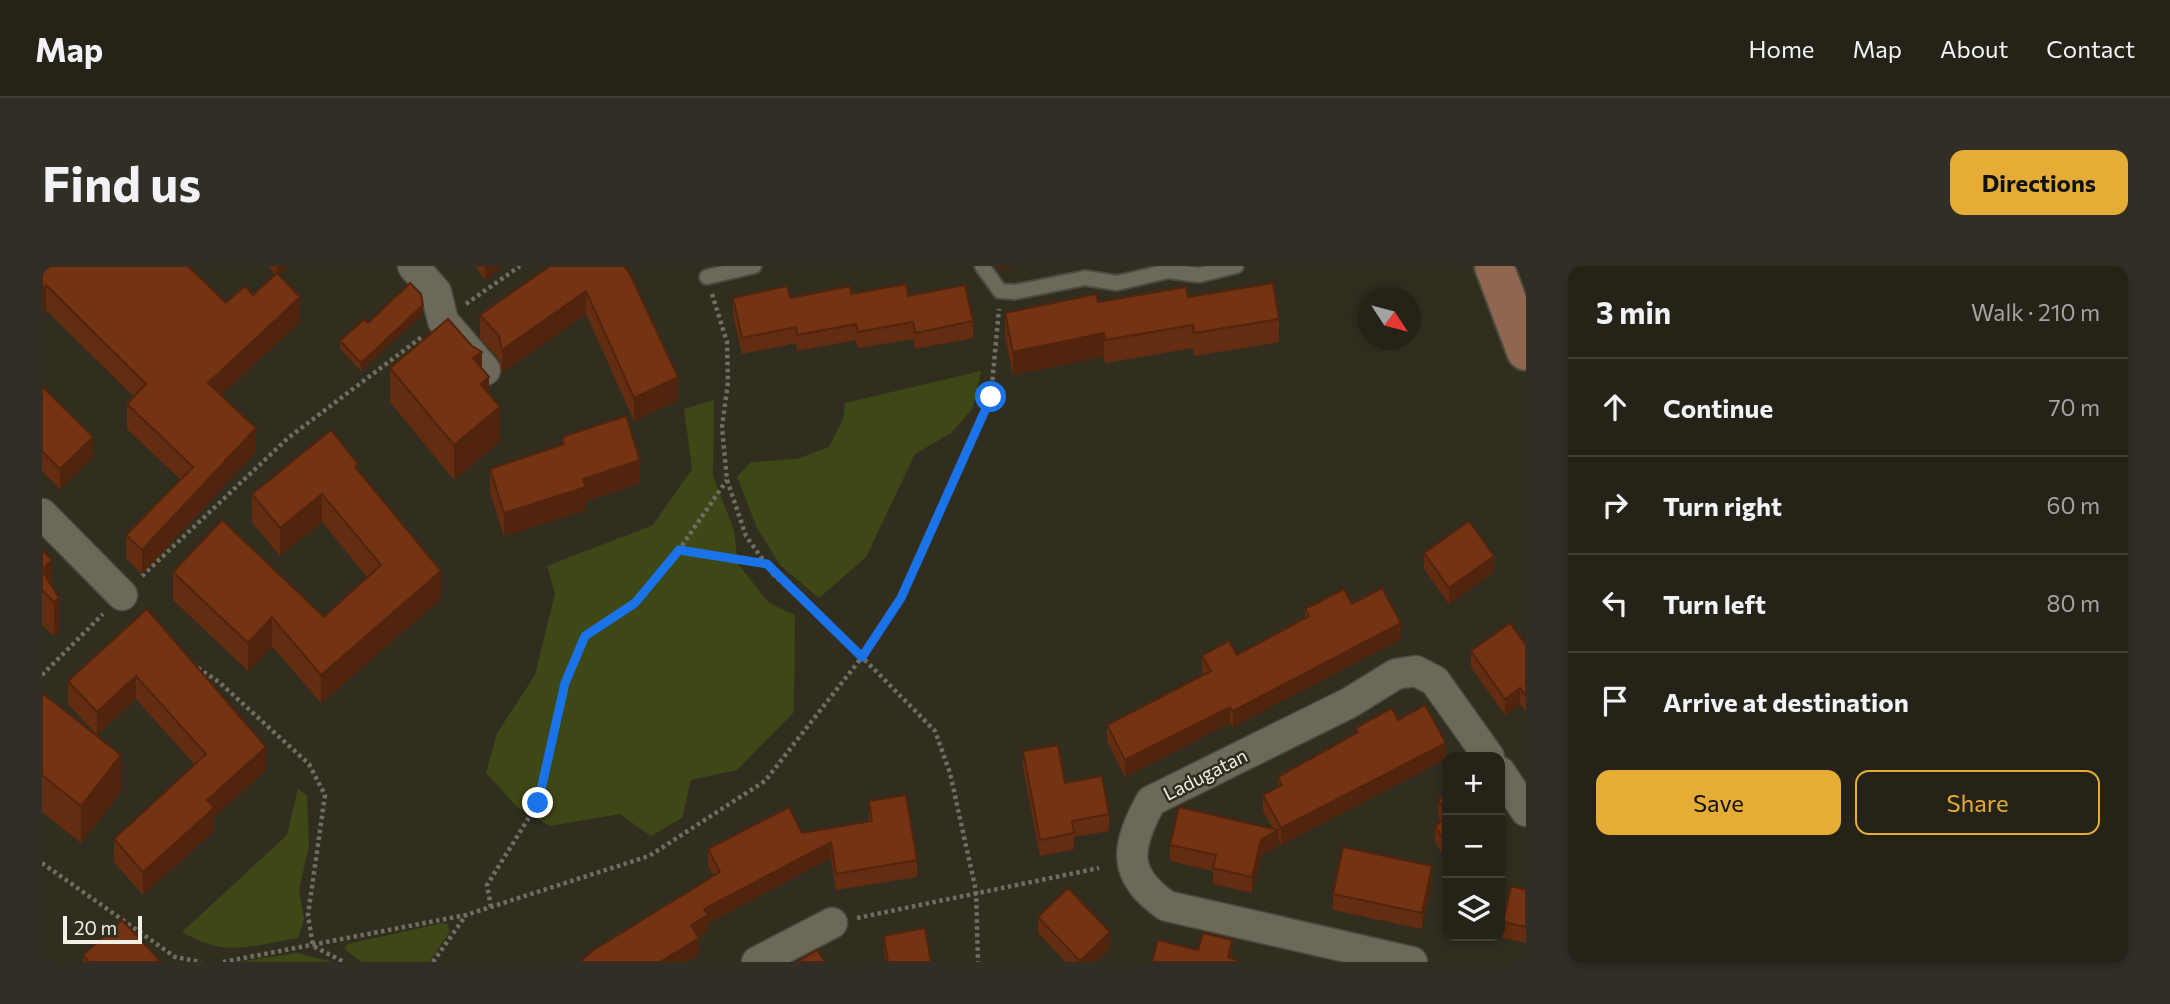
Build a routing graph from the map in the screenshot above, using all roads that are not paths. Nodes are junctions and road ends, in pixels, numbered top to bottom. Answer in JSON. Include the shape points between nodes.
{"nodes":[{"id":1,"x":414,"y":266,"type":"edge"},
{"id":2,"x":754,"y":266,"type":"edge"},
{"id":3,"x":982,"y":266,"type":"edge"},
{"id":4,"x":1236,"y":266,"type":"edge"},
{"id":5,"x":1494,"y":266,"type":"edge"},
{"id":6,"x":707,"y":277,"type":"road end"},
{"id":7,"x":1526,"y":351,"type":"edge"},
{"id":8,"x":485,"y":370,"type":"edge"},
{"id":9,"x":42,"y":514,"type":"edge"},
{"id":10,"x":122,"y":595,"type":"road end"},
{"id":11,"x":1485,"y":752,"type":"edge"},
{"id":12,"x":1505,"y":780,"type":"edge"},
{"id":13,"x":1526,"y":811,"type":"edge"},
{"id":14,"x":832,"y":923,"type":"road end"},
{"id":15,"x":757,"y":962,"type":"edge"},
{"id":16,"x":1412,"y":962,"type":"edge"}],
"edges":[{"from":1,"to":8,"type":"street","via":[[436,292],[443,321]]},
{"from":2,"to":6,"type":"lane"},
{"from":3,"to":4,"type":"lane","via":[[1000,291],[1015,292],[1085,278],[1117,283],[1168,271],[1199,275]]},
{"from":5,"to":7,"type":"main road"},
{"from":9,"to":10,"type":"street"},
{"from":11,"to":16,"type":"street","name":"Ladugatan","via":[[1435,681],[1416,671],[1396,674],[1349,703],[1151,801],[1140,821],[1133,873],[1147,893],[1167,906]]},
{"from":12,"to":13,"type":"street"},
{"from":14,"to":15,"type":"street"}]}
